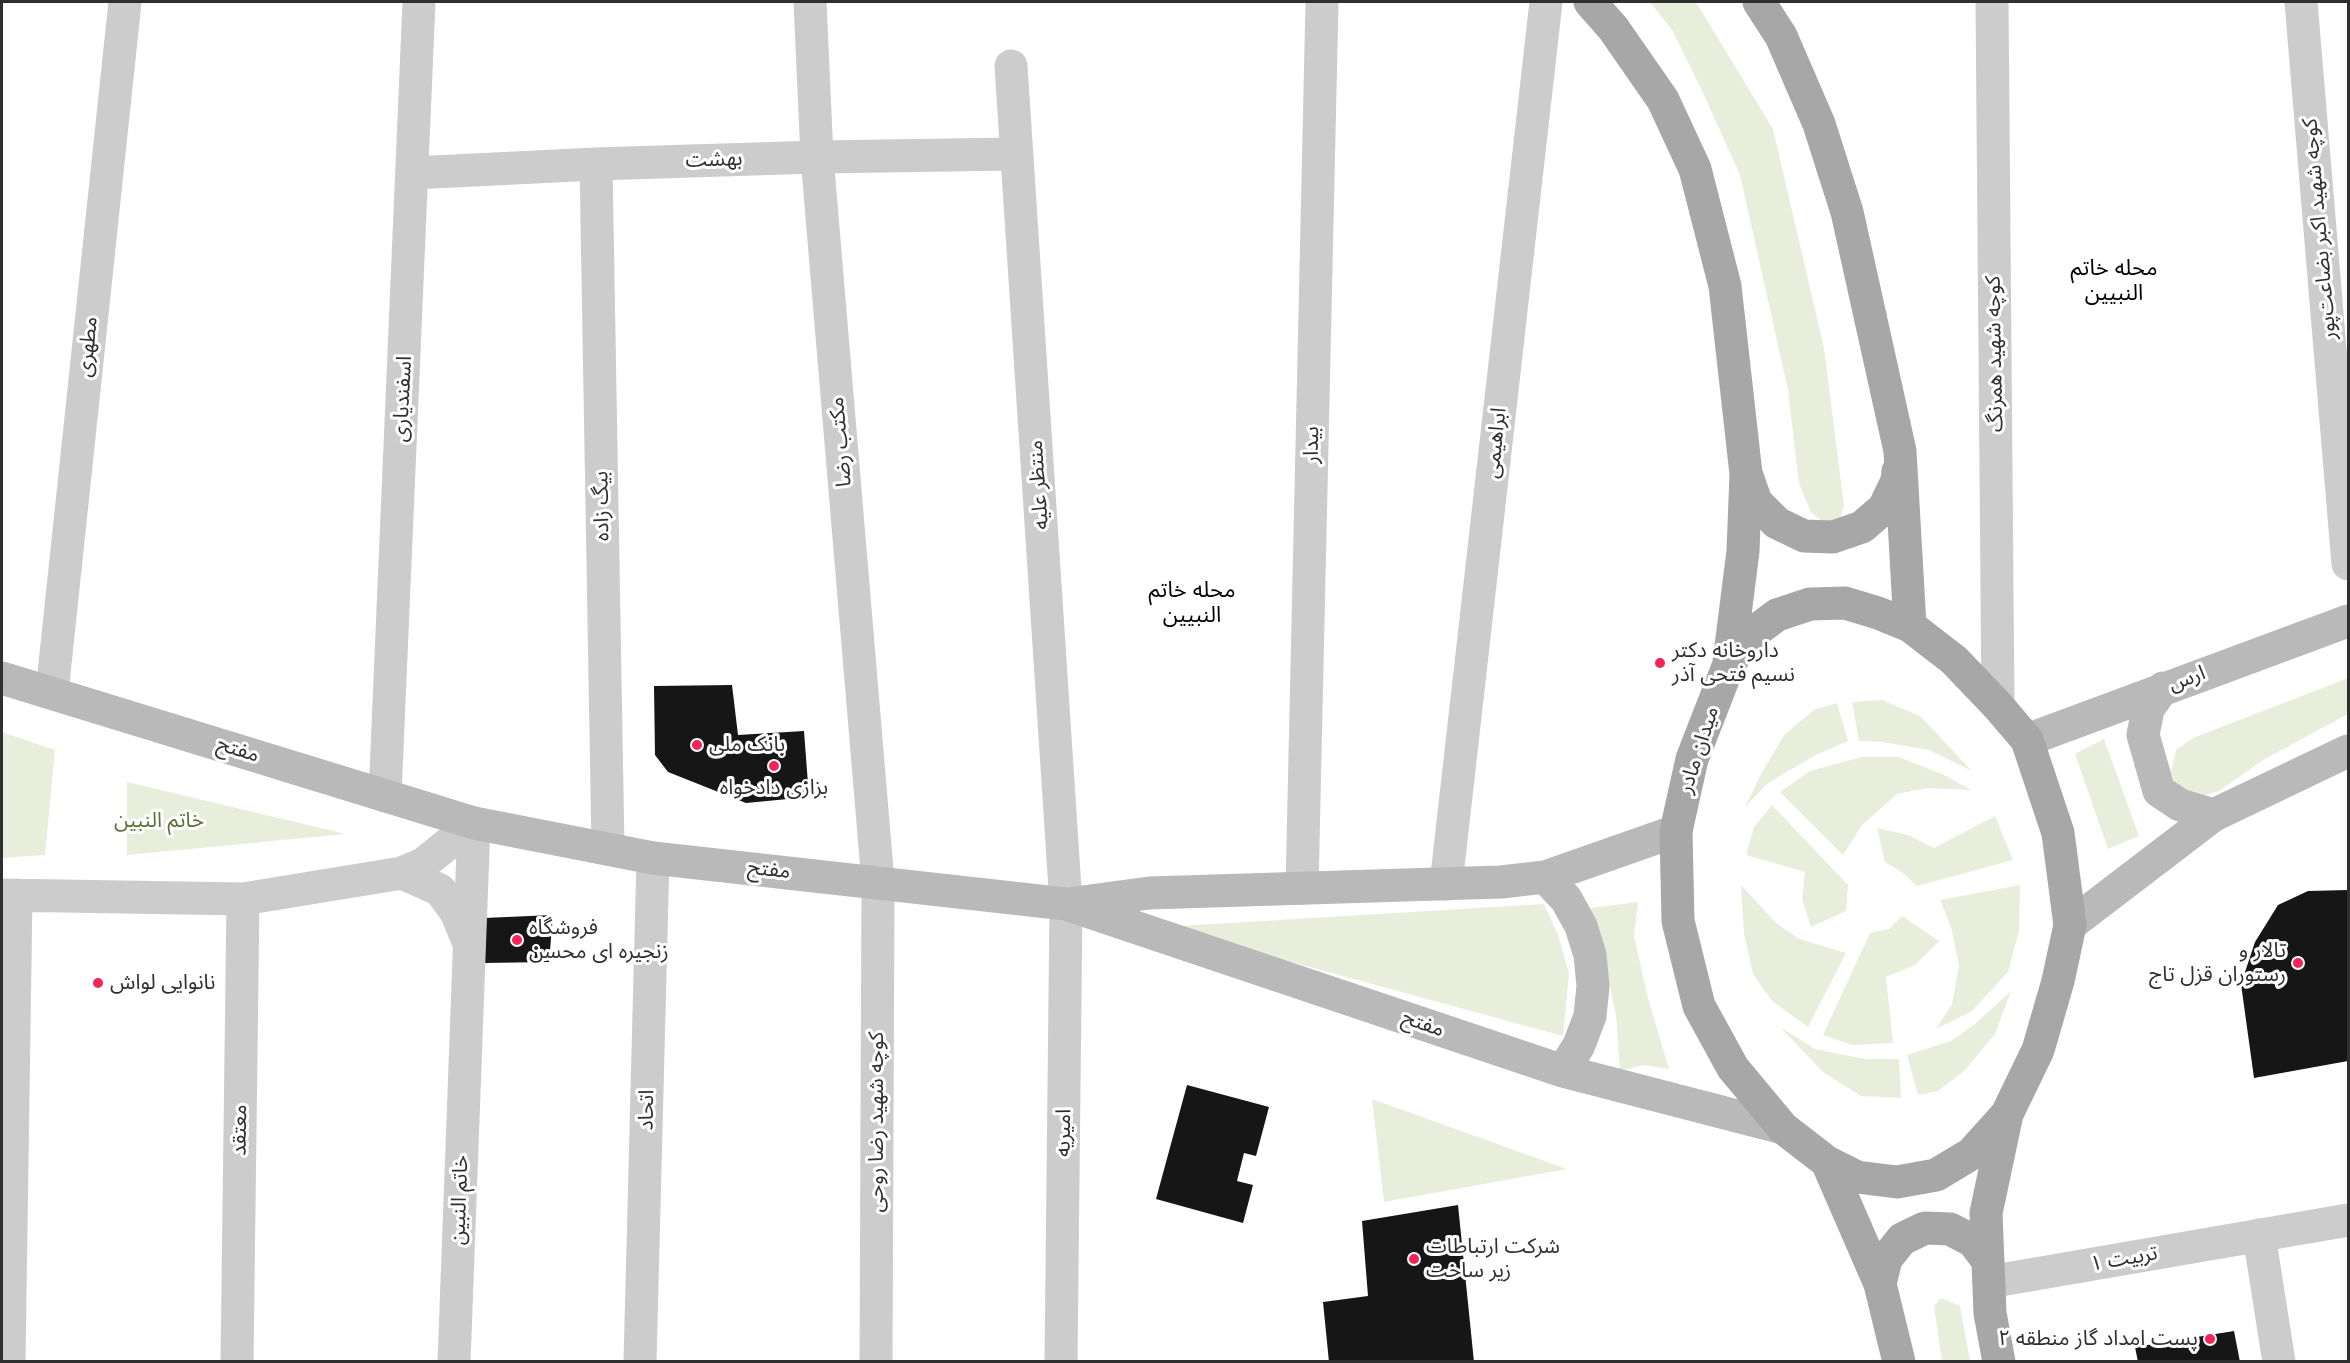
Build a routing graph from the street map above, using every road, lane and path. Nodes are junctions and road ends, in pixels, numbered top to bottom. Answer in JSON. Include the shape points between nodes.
{"nodes":[{"id":1,"x":125,"y":2,"type":"edge"},
{"id":2,"x":419,"y":2,"type":"edge"},
{"id":3,"x":810,"y":2,"type":"edge"},
{"id":4,"x":1322,"y":2,"type":"edge"},
{"id":5,"x":1546,"y":2,"type":"edge"},
{"id":6,"x":1590,"y":2,"type":"edge"},
{"id":7,"x":1759,"y":2,"type":"edge"},
{"id":8,"x":1992,"y":2,"type":"edge"},
{"id":9,"x":2301,"y":2,"type":"edge"},
{"id":10,"x":1011,"y":66,"type":"dead end"},
{"id":11,"x":1016,"y":154,"type":"junction"},
{"id":12,"x":817,"y":157,"type":"junction"},
{"id":13,"x":596,"y":164,"type":"junction"},
{"id":14,"x":413,"y":173,"type":"junction"},
{"id":15,"x":1899,"y":451,"type":"junction"},
{"id":16,"x":1746,"y":474,"type":"junction"},
{"id":17,"x":2349,"y":564,"type":"edge"},
{"id":18,"x":2349,"y":621,"type":"edge"},
{"id":19,"x":1910,"y":626,"type":"junction"},
{"id":20,"x":1729,"y":664,"type":"junction"},
{"id":21,"x":2,"y":678,"type":"edge"},
{"id":22,"x":2163,"y":688,"type":"junction"},
{"id":23,"x":52,"y":692,"type":"junction"},
{"id":24,"x":1998,"y":706,"type":"junction"},
{"id":25,"x":2027,"y":740,"type":"junction"},
{"id":26,"x":2349,"y":751,"type":"edge"},
{"id":27,"x":385,"y":796,"type":"junction"},
{"id":28,"x":2214,"y":814,"type":"junction"},
{"id":29,"x":474,"y":823,"type":"junction"},
{"id":30,"x":1676,"y":831,"type":"junction"},
{"id":31,"x":608,"y":848,"type":"junction"},
{"id":32,"x":653,"y":858,"type":"junction"},
{"id":33,"x":402,"y":873,"type":"junction"},
{"id":34,"x":1545,"y":877,"type":"junction"},
{"id":35,"x":878,"y":882,"type":"junction"},
{"id":36,"x":1446,"y":884,"type":"junction"},
{"id":37,"x":1302,"y":888,"type":"junction"},
{"id":38,"x":9,"y":895,"type":"edge"},
{"id":39,"x":243,"y":899,"type":"junction"},
{"id":40,"x":1066,"y":904,"type":"junction"},
{"id":41,"x":2070,"y":925,"type":"junction"},
{"id":42,"x":470,"y":945,"type":"junction"},
{"id":43,"x":1563,"y":1071,"type":"junction"},
{"id":44,"x":2007,"y":1114,"type":"junction"},
{"id":45,"x":1783,"y":1128,"type":"junction"},
{"id":46,"x":1827,"y":1162,"type":"junction"},
{"id":47,"x":2349,"y":1220,"type":"edge"},
{"id":48,"x":2259,"y":1235,"type":"junction"},
{"id":49,"x":1989,"y":1272,"type":"junction"},
{"id":50,"x":1880,"y":1284,"type":"junction"},
{"id":51,"x":9,"y":1362,"type":"edge"},
{"id":52,"x":237,"y":1362,"type":"edge"},
{"id":53,"x":454,"y":1362,"type":"edge"},
{"id":54,"x":640,"y":1362,"type":"edge"},
{"id":55,"x":876,"y":1362,"type":"edge"},
{"id":56,"x":1061,"y":1362,"type":"edge"},
{"id":57,"x":1899,"y":1362,"type":"edge"},
{"id":58,"x":1999,"y":1362,"type":"edge"},
{"id":59,"x":2279,"y":1362,"type":"edge"}],
"edges":[{"from":1,"to":23,"type":"street","name":"مطهری"},
{"from":2,"to":14,"type":"street","name":"اسفندیاری"},
{"from":3,"to":12,"type":"street","name":"مکتب رضا"},
{"from":4,"to":37,"type":"street","name":"بیدار"},
{"from":5,"to":36,"type":"street","name":"ابراهیمی"},
{"from":6,"to":16,"type":"main road","via":[[1663,100],[1695,169],[1725,286]]},
{"from":7,"to":15,"type":"main road","via":[[1781,36],[1819,124],[1847,212]]},
{"from":8,"to":24,"type":"street","name":"کوچه شهید همرنگ"},
{"from":9,"to":17,"type":"street","name":"کوچه شهید اکبر بضاعت‌پور"},
{"from":10,"to":11,"type":"street","name":"منتظر علیه"},
{"from":11,"to":12,"type":"street","name":"بهشت"},
{"from":11,"to":40,"type":"street","name":"منتظر علیه"},
{"from":12,"to":13,"type":"street","name":"بهشت"},
{"from":12,"to":35,"type":"street","name":"مکتب رضا"},
{"from":13,"to":14,"type":"street","name":"بهشت"},
{"from":13,"to":31,"type":"street","name":"بیگ زاده"},
{"from":14,"to":27,"type":"street","name":"اسفندیاری"},
{"from":15,"to":16,"type":"main road","via":[[1897,481],[1884,507],[1862,527],[1833,537],[1804,536],[1777,523],[1756,502]]},
{"from":15,"to":19,"type":"main road"},
{"from":16,"to":20,"type":"main road","via":[[1743,551]]},
{"from":18,"to":22,"type":"main road","name":"ارس"},
{"from":19,"to":20,"type":"main road","name":"میدان مادر","via":[[1845,603],[1810,604],[1777,615],[1749,636]]},
{"from":19,"to":24,"type":"main road","name":"میدان مادر","via":[[1953,660]]},
{"from":20,"to":30,"type":"main road","name":"میدان مادر","via":[[1692,759]]},
{"from":21,"to":23,"type":"main road","name":"مفتح"},
{"from":22,"to":25,"type":"main road","name":"ارس"},
{"from":22,"to":28,"type":"main road","via":[[2148,709],[2143,735],[2159,791],[2180,805]]},
{"from":23,"to":27,"type":"main road","name":"مفتح"},
{"from":24,"to":25,"type":"main road","name":"میدان مادر"},
{"from":25,"to":41,"type":"main road","name":"میدان مادر","via":[[2058,834]]},
{"from":26,"to":28,"type":"main road"},
{"from":27,"to":29,"type":"main road","name":"مفتح"},
{"from":28,"to":41,"type":"main road"},
{"from":29,"to":31,"type":"main road","name":"مفتح"},
{"from":29,"to":33,"type":"street","via":[[423,864]]},
{"from":29,"to":42,"type":"street","name":"خاتم النبین"},
{"from":30,"to":34,"type":"main road","name":"مفتح"},
{"from":30,"to":45,"type":"main road","name":"میدان مادر","via":[[1678,921],[1699,1006],[1733,1068]]},
{"from":31,"to":32,"type":"main road","name":"مفتح"},
{"from":32,"to":35,"type":"main road","name":"مفتح"},
{"from":32,"to":54,"type":"street","name":"اتحاد"},
{"from":33,"to":39,"type":"street"},
{"from":33,"to":42,"type":"street","via":[[440,890],[456,912]]},
{"from":34,"to":36,"type":"main road","name":"مفتح"},
{"from":34,"to":43,"type":"main road","via":[[1566,899],[1581,926],[1593,986],[1590,1016]]},
{"from":35,"to":40,"type":"main road","name":"مفتح"},
{"from":35,"to":55,"type":"street","name":"کوچه شهید رضا روحی"},
{"from":36,"to":37,"type":"main road","name":"مفتح"},
{"from":37,"to":40,"type":"main road","name":"مفتح","via":[[1149,893]]},
{"from":38,"to":39,"type":"street"},
{"from":38,"to":51,"type":"street"},
{"from":39,"to":52,"type":"street","name":"معتقد"},
{"from":40,"to":43,"type":"main road","name":"مفتح"},
{"from":40,"to":56,"type":"street","name":"امیریه"},
{"from":41,"to":44,"type":"main road","name":"میدان مادر","via":[[2038,1050]]},
{"from":42,"to":53,"type":"street","name":"خاتم النبین"},
{"from":43,"to":45,"type":"main road","name":"مفتح"},
{"from":44,"to":46,"type":"main road","name":"میدان مادر","via":[[1971,1154],[1936,1175],[1897,1182],[1857,1177]]},
{"from":44,"to":49,"type":"main road","via":[[1986,1214]]},
{"from":45,"to":46,"type":"main road","name":"میدان مادر"},
{"from":46,"to":50,"type":"main road"},
{"from":47,"to":48,"type":"street","name":"تربیت ۱"},
{"from":48,"to":49,"type":"street","name":"تربیت ۱"},
{"from":48,"to":59,"type":"street"},
{"from":49,"to":50,"type":"main road","via":[[1973,1241],[1950,1229],[1925,1228],[1896,1246],[1886,1260]]},
{"from":49,"to":58,"type":"main road","via":[[1990,1313]]},
{"from":50,"to":57,"type":"main road"}]}
